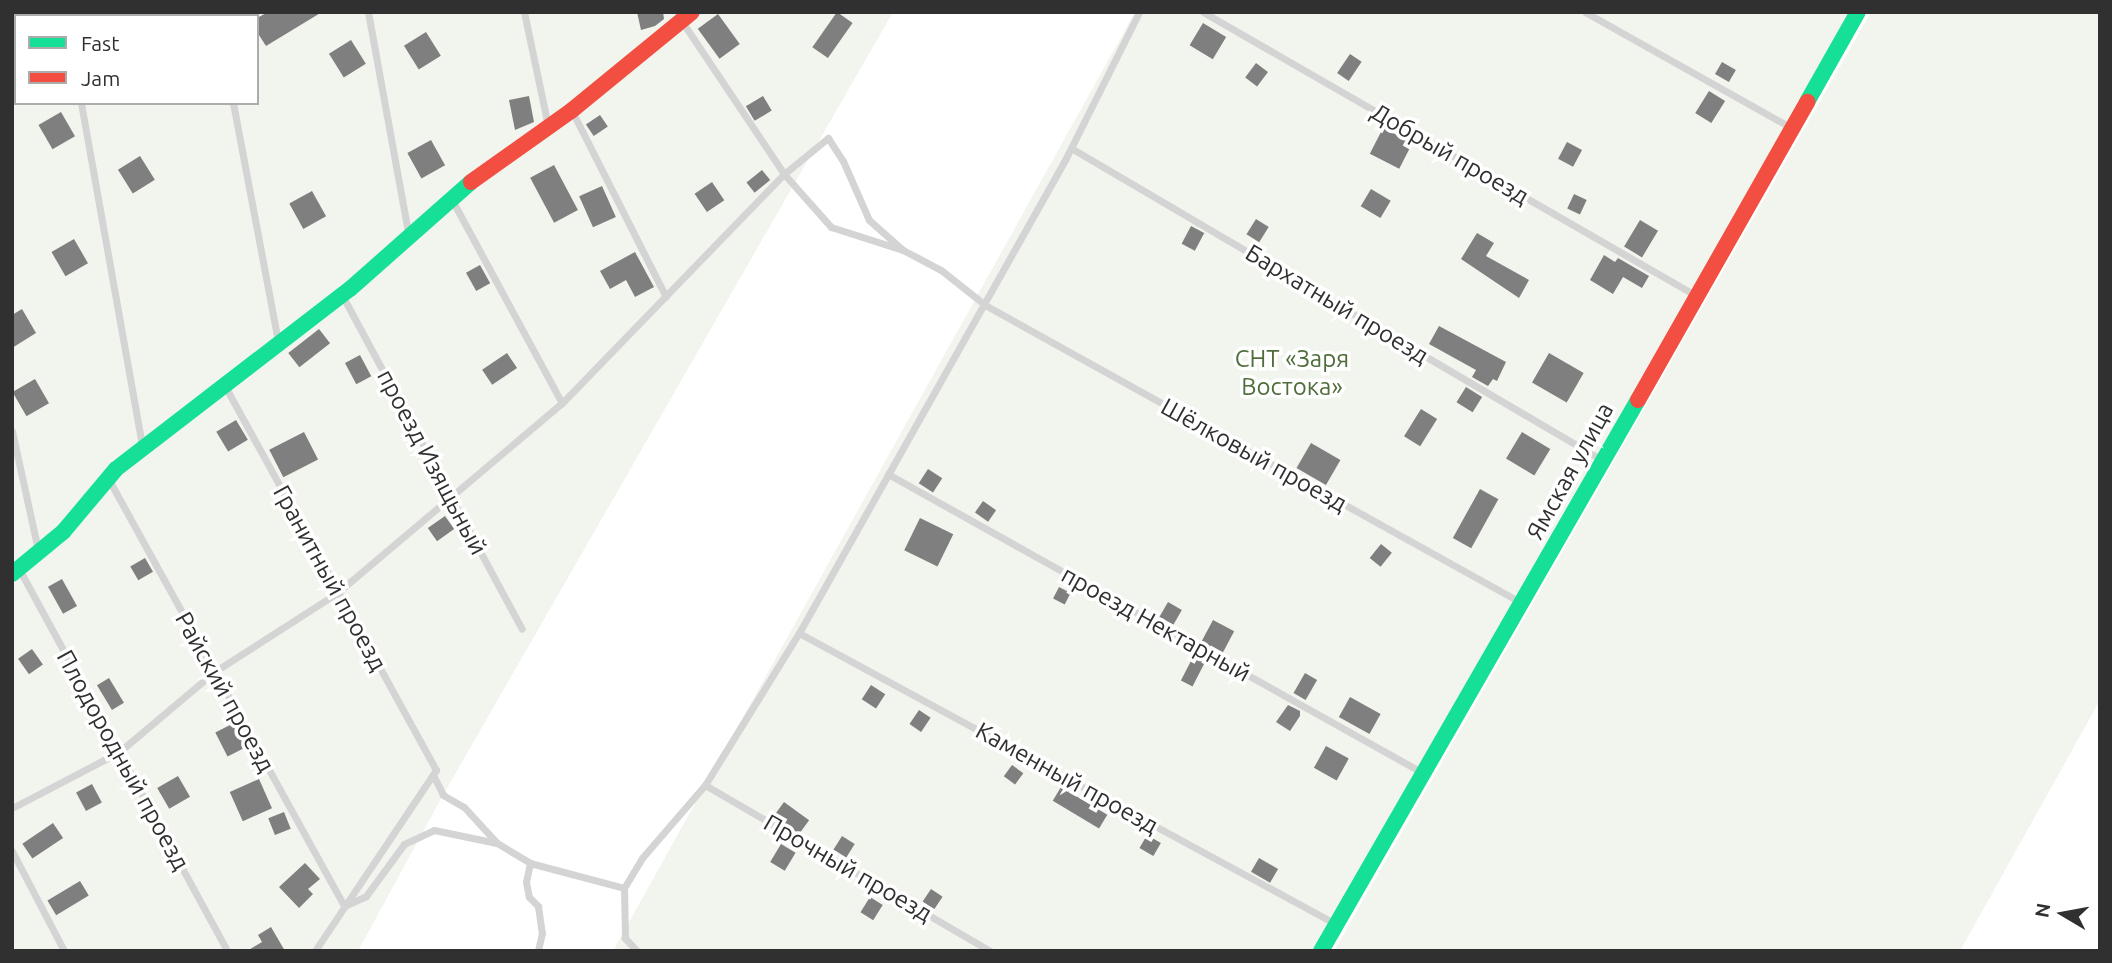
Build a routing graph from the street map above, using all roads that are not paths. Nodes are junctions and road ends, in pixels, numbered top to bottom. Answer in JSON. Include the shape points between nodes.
{"nodes":[{"id":1,"x":368,"y":12,"type":"edge"},
{"id":2,"x":524,"y":12,"type":"edge"},
{"id":3,"x":1139,"y":12,"type":"edge"},
{"id":4,"x":1203,"y":12,"type":"edge"},
{"id":5,"x":1585,"y":12,"type":"edge"},
{"id":6,"x":1858,"y":12,"type":"edge"},
{"id":7,"x":685,"y":15,"type":"edge"},
{"id":8,"x":81,"y":105,"type":"edge"},
{"id":9,"x":233,"y":105,"type":"edge"},
{"id":10,"x":571,"y":111,"type":"junction"},
{"id":11,"x":548,"y":127,"type":"junction"},
{"id":12,"x":1793,"y":128,"type":"junction"},
{"id":13,"x":1071,"y":148,"type":"junction"},
{"id":14,"x":784,"y":174,"type":"junction"},
{"id":15,"x":451,"y":198,"type":"junction"},
{"id":16,"x":409,"y":237,"type":"junction"},
{"id":17,"x":903,"y":250,"type":"junction"},
{"id":18,"x":342,"y":295,"type":"junction"},
{"id":19,"x":1696,"y":295,"type":"junction"},
{"id":20,"x":666,"y":297,"type":"junction"},
{"id":21,"x":985,"y":305,"type":"junction"},
{"id":22,"x":278,"y":342,"type":"junction"},
{"id":23,"x":225,"y":385,"type":"junction"},
{"id":24,"x":562,"y":403,"type":"junction"},
{"id":25,"x":12,"y":431,"type":"edge"},
{"id":26,"x":142,"y":449,"type":"junction"},
{"id":27,"x":1602,"y":461,"type":"junction"},
{"id":28,"x":888,"y":474,"type":"junction"},
{"id":29,"x":107,"y":477,"type":"junction"},
{"id":30,"x":450,"y":496,"type":"junction"},
{"id":31,"x":39,"y":554,"type":"junction"},
{"id":32,"x":15,"y":571,"type":"edge"},
{"id":33,"x":337,"y":593,"type":"junction"},
{"id":34,"x":1522,"y":604,"type":"junction"},
{"id":35,"x":522,"y":629,"type":"dead end"},
{"id":36,"x":799,"y":633,"type":"junction"},
{"id":37,"x":214,"y":672,"type":"junction"},
{"id":38,"x":119,"y":752,"type":"junction"},
{"id":39,"x":435,"y":773,"type":"junction"},
{"id":40,"x":1424,"y":773,"type":"junction"},
{"id":41,"x":705,"y":785,"type":"junction"},
{"id":42,"x":12,"y":808,"type":"edge"},
{"id":43,"x":497,"y":843,"type":"junction"},
{"id":44,"x":12,"y":851,"type":"edge"},
{"id":45,"x":530,"y":863,"type":"junction"},
{"id":46,"x":624,"y":888,"type":"junction"},
{"id":47,"x":344,"y":906,"type":"junction"},
{"id":48,"x":1336,"y":924,"type":"junction"},
{"id":49,"x":64,"y":951,"type":"edge"},
{"id":50,"x":228,"y":951,"type":"edge"},
{"id":51,"x":315,"y":951,"type":"edge"},
{"id":52,"x":538,"y":951,"type":"edge"},
{"id":53,"x":637,"y":951,"type":"edge"},
{"id":54,"x":990,"y":951,"type":"edge"},
{"id":55,"x":1321,"y":951,"type":"edge"}],
"edges":[{"from":1,"to":16,"type":"lane"},
{"from":2,"to":11,"type":"lane"},
{"from":3,"to":13,"type":"lane"},
{"from":4,"to":19,"type":"lane","name":"Добрый проезд"},
{"from":5,"to":12,"type":"lane"},
{"from":6,"to":12,"type":"street","name":"Ямская улица"},
{"from":7,"to":10,"type":"street"},
{"from":7,"to":14,"type":"lane"},
{"from":8,"to":26,"type":"lane"},
{"from":9,"to":22,"type":"lane"},
{"from":10,"to":11,"type":"street"},
{"from":10,"to":20,"type":"lane"},
{"from":11,"to":15,"type":"street"},
{"from":12,"to":19,"type":"street","name":"Ямская улица"},
{"from":13,"to":21,"type":"lane"},
{"from":13,"to":27,"type":"lane","name":"Бархатный проезд"},
{"from":14,"to":17,"type":"lane","via":[[831,228]]},
{"from":14,"to":17,"type":"lane","via":[[828,138],[869,220]]},
{"from":14,"to":20,"type":"lane"},
{"from":15,"to":16,"type":"street"},
{"from":15,"to":24,"type":"lane"},
{"from":16,"to":18,"type":"street"},
{"from":17,"to":21,"type":"lane","name":"Шёлковый проезд","via":[[940,270]]},
{"from":18,"to":22,"type":"street"},
{"from":18,"to":30,"type":"lane","name":"проезд Изящьный"},
{"from":19,"to":27,"type":"street","name":"Ямская улица"},
{"from":20,"to":24,"type":"lane"},
{"from":21,"to":28,"type":"lane"},
{"from":21,"to":34,"type":"lane","name":"Шёлковый проезд"},
{"from":22,"to":23,"type":"street"},
{"from":23,"to":26,"type":"street"},
{"from":23,"to":33,"type":"lane","name":"Гранитный проезд"},
{"from":24,"to":30,"type":"lane"},
{"from":25,"to":31,"type":"lane"},
{"from":26,"to":29,"type":"street"},
{"from":27,"to":34,"type":"street","name":"Ямская улица"},
{"from":28,"to":36,"type":"lane"},
{"from":28,"to":40,"type":"lane","name":"проезд Нектарный"},
{"from":29,"to":31,"type":"street"},
{"from":29,"to":37,"type":"lane","name":"Райский проезд"},
{"from":30,"to":33,"type":"lane"},
{"from":30,"to":35,"type":"lane","name":"проезд Изящьный"},
{"from":31,"to":32,"type":"street"},
{"from":32,"to":38,"type":"lane","name":"Плодородный проезд"},
{"from":33,"to":37,"type":"lane"},
{"from":33,"to":39,"type":"lane","name":"Гранитный проезд"},
{"from":34,"to":40,"type":"street","name":"Ямская улица"},
{"from":36,"to":41,"type":"lane"},
{"from":36,"to":48,"type":"lane","name":"Каменный проезд"},
{"from":37,"to":38,"type":"lane"},
{"from":37,"to":47,"type":"lane","name":"Райский проезд"},
{"from":38,"to":42,"type":"lane"},
{"from":38,"to":50,"type":"lane","name":"Плодородный проезд"},
{"from":39,"to":43,"type":"lane","name":"Гранитный проезд","via":[[443,795],[464,807]]},
{"from":39,"to":47,"type":"lane"},
{"from":40,"to":48,"type":"street","name":"Ямская улица"},
{"from":41,"to":46,"type":"lane","via":[[642,858]]},
{"from":41,"to":54,"type":"lane","name":"Прочный проезд"},
{"from":43,"to":45,"type":"lane"},
{"from":43,"to":47,"type":"lane","via":[[434,831],[404,844],[366,896]]},
{"from":44,"to":49,"type":"lane"},
{"from":45,"to":46,"type":"lane"},
{"from":45,"to":52,"type":"lane","via":[[526,882],[529,897],[538,906],[542,933]]},
{"from":46,"to":53,"type":"lane","via":[[625,938]]},
{"from":47,"to":51,"type":"lane"},
{"from":48,"to":55,"type":"street","name":"Ямская улица"}]}
